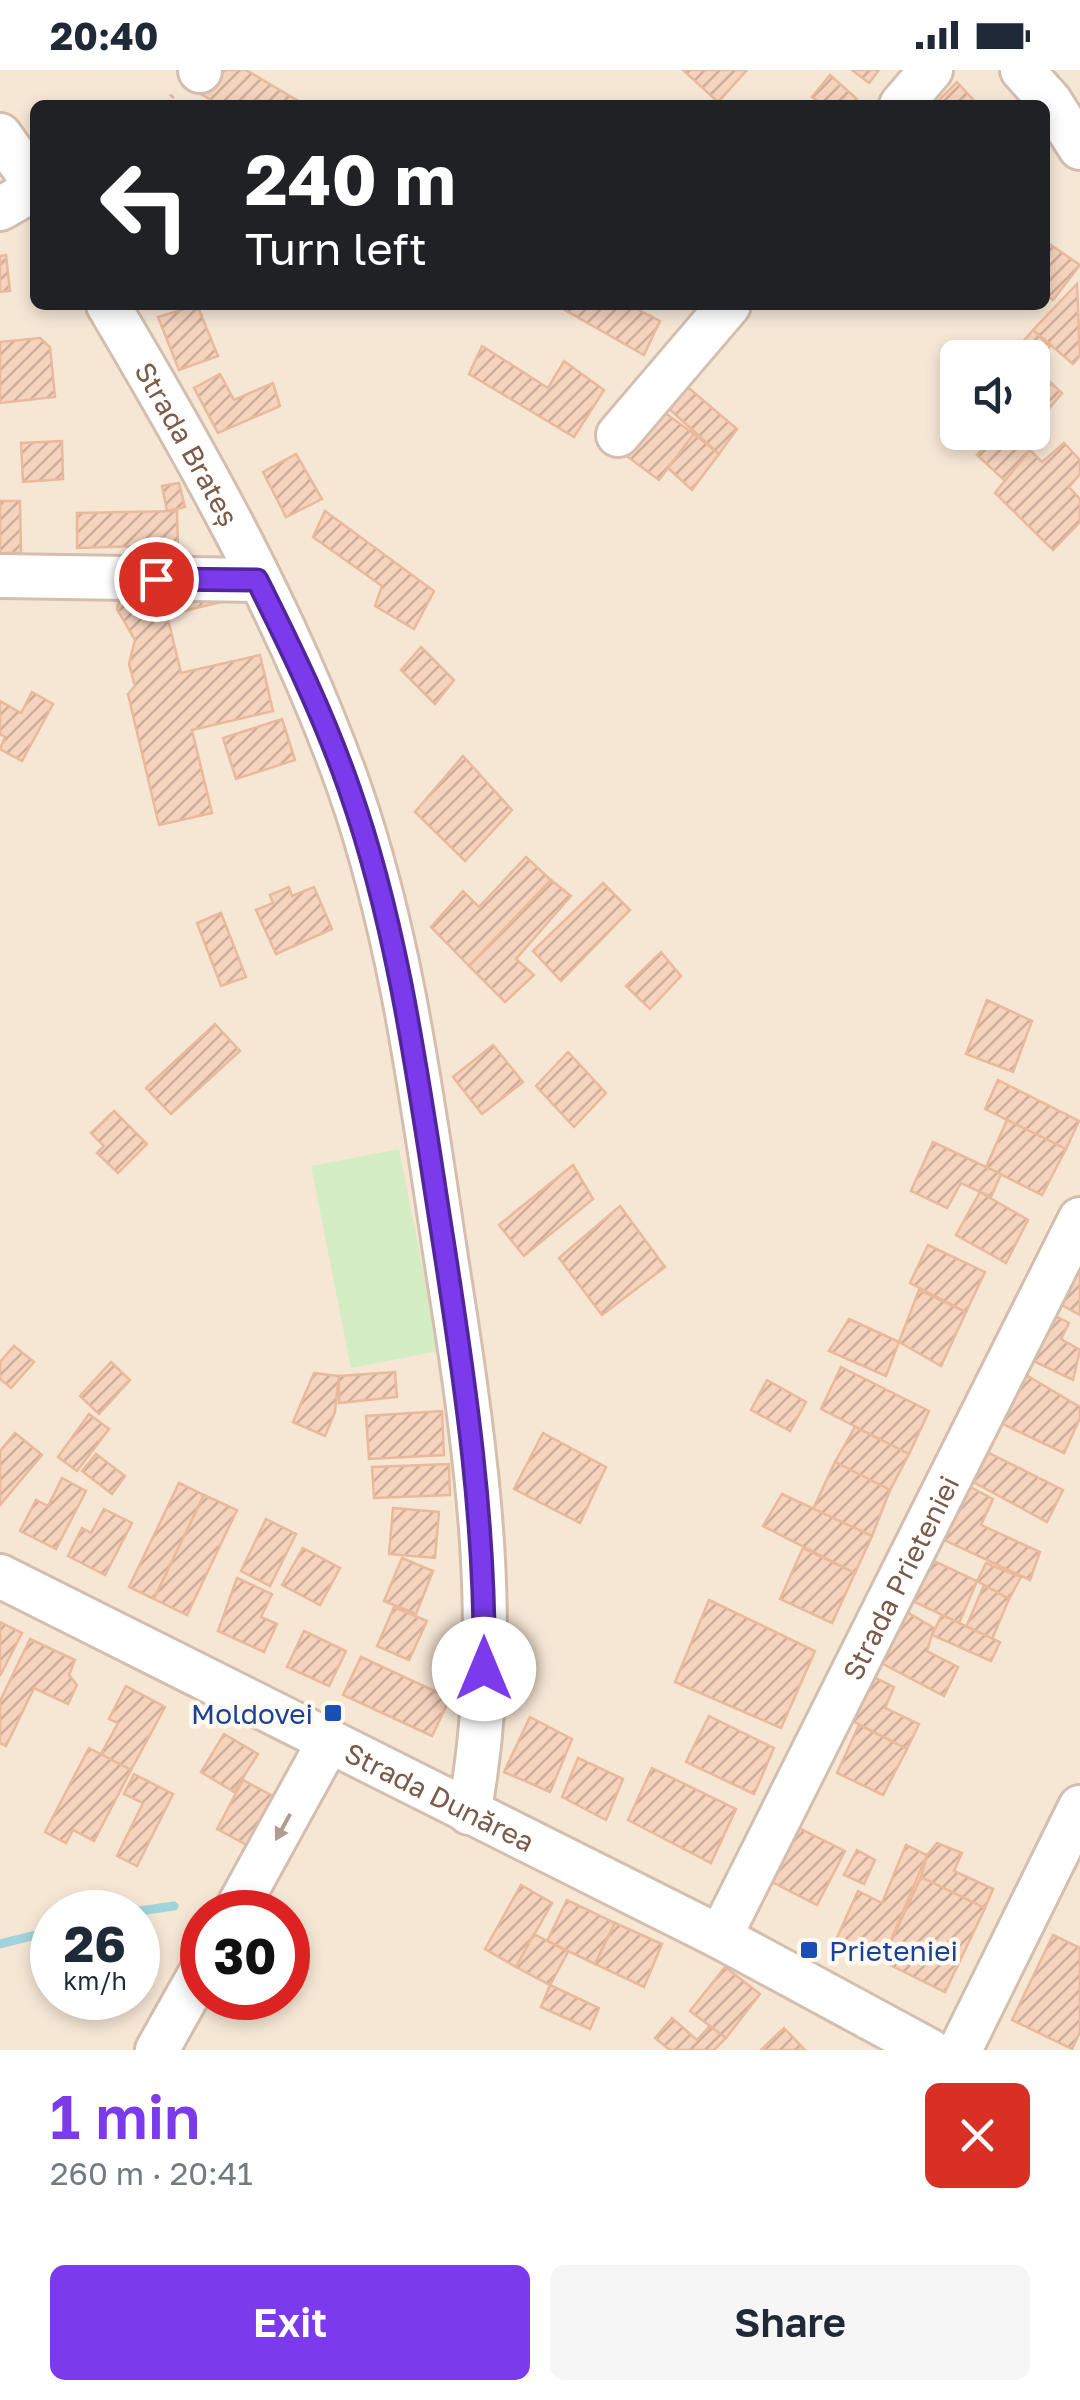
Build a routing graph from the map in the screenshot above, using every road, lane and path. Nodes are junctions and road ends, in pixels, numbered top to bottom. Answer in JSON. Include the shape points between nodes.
{"nodes":[{"id":1,"x":931,"y":70,"type":"edge"},
{"id":2,"x":1022,"y":70,"type":"edge"},
{"id":3,"x":905,"y":100,"type":"edge"},
{"id":4,"x":0,"y":135,"type":"edge"},
{"id":5,"x":1080,"y":148,"type":"edge"},
{"id":6,"x":30,"y":179,"type":"edge"},
{"id":7,"x":30,"y":189,"type":"edge"},
{"id":8,"x":0,"y":209,"type":"edge"},
{"id":9,"x":111,"y":310,"type":"edge"},
{"id":10,"x":725,"y":310,"type":"edge"},
{"id":11,"x":618,"y":436,"type":"dead end"},
{"id":12,"x":0,"y":576,"type":"edge"},
{"id":13,"x":257,"y":580,"type":"junction"},
{"id":14,"x":1080,"y":1219,"type":"edge"},
{"id":15,"x":0,"y":1576,"type":"edge"},
{"id":16,"x":330,"y":1741,"type":"junction"},
{"id":17,"x":1080,"y":1807,"type":"edge"},
{"id":18,"x":469,"y":1813,"type":"junction"},
{"id":19,"x":247,"y":1890,"type":"edge"},
{"id":20,"x":720,"y":1937,"type":"junction"},
{"id":21,"x":180,"y":2010,"type":"edge"},
{"id":22,"x":158,"y":2050,"type":"edge"},
{"id":23,"x":929,"y":2050,"type":"edge"},
{"id":24,"x":960,"y":2050,"type":"edge"}],
"edges":[{"from":1,"to":3,"type":"street"},
{"from":2,"to":5,"type":"street"},
{"from":4,"to":6,"type":"street"},
{"from":7,"to":8,"type":"street"},
{"from":9,"to":13,"type":"street","name":"Strada Brateș"},
{"from":10,"to":11,"type":"street"},
{"from":12,"to":13,"type":"street"},
{"from":13,"to":18,"type":"street","name":"Strada Brateș","via":[[350,789],[413,1049],[462,1361],[482,1554],[482,1746]]},
{"from":14,"to":20,"type":"street","name":"Strada Prieteniei"},
{"from":15,"to":16,"type":"street","name":"Strada Dunărea"},
{"from":16,"to":18,"type":"street","name":"Strada Dunărea"},
{"from":16,"to":19,"type":"street","one_way":true},
{"from":17,"to":24,"type":"street"},
{"from":18,"to":20,"type":"street","name":"Strada Dunărea"},
{"from":20,"to":23,"type":"street","name":"Strada Dunărea"},
{"from":21,"to":22,"type":"street"}]}
